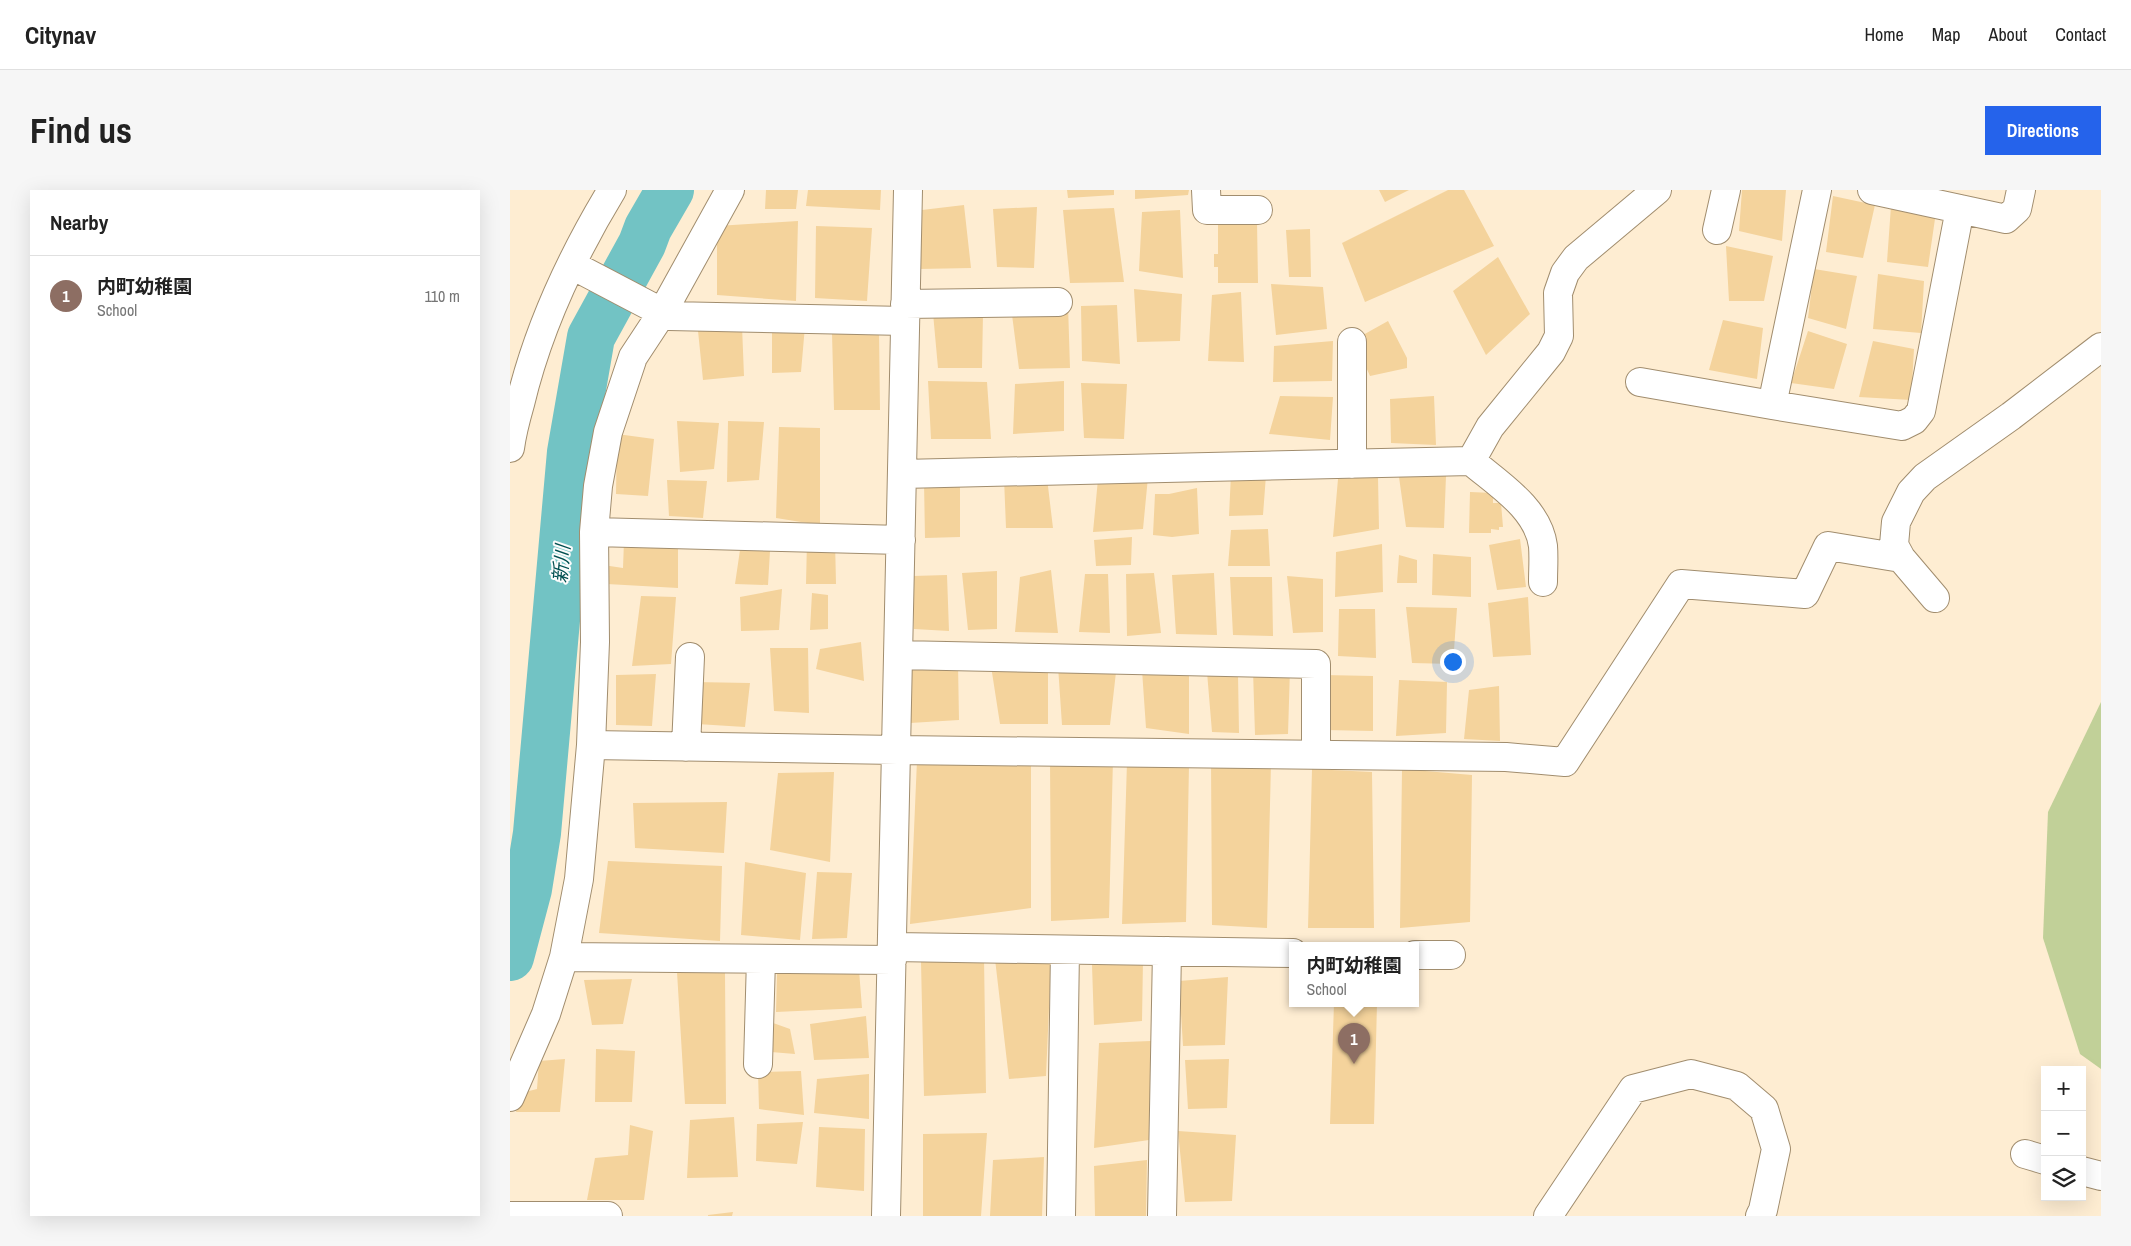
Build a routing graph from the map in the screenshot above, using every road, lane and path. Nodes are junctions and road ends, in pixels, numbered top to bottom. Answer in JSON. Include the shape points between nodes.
{"nodes":[{"id":1,"x":612,"y":190,"type":"edge"},
{"id":2,"x":730,"y":190,"type":"edge"},
{"id":3,"x":908,"y":190,"type":"edge"},
{"id":4,"x":1206,"y":190,"type":"edge"},
{"id":5,"x":1657,"y":190,"type":"edge"},
{"id":6,"x":1726,"y":190,"type":"edge"},
{"id":7,"x":1816,"y":190,"type":"edge"},
{"id":8,"x":1872,"y":190,"type":"edge"},
{"id":9,"x":2020,"y":190,"type":"edge"},
{"id":10,"x":1960,"y":209,"type":"junction"},
{"id":11,"x":1258,"y":210,"type":"dead end"},
{"id":12,"x":1717,"y":230,"type":"dead end"},
{"id":13,"x":575,"y":267,"type":"junction"},
{"id":14,"x":1058,"y":302,"type":"dead end"},
{"id":15,"x":659,"y":312,"type":"junction"},
{"id":16,"x":905,"y":312,"type":"junction"},
{"id":17,"x":1352,"y":342,"type":"dead end"},
{"id":18,"x":2101,"y":347,"type":"edge"},
{"id":19,"x":1640,"y":382,"type":"dead end"},
{"id":20,"x":1772,"y":405,"type":"junction"},
{"id":21,"x":510,"y":448,"type":"edge"},
{"id":22,"x":1471,"y":461,"type":"junction"},
{"id":23,"x":1352,"y":464,"type":"junction"},
{"id":24,"x":902,"y":474,"type":"junction"},
{"id":25,"x":594,"y":532,"type":"junction"},
{"id":26,"x":901,"y":540,"type":"junction"},
{"id":27,"x":1901,"y":558,"type":"junction"},
{"id":28,"x":1544,"y":582,"type":"dead end"},
{"id":29,"x":1935,"y":598,"type":"dead end"},
{"id":30,"x":898,"y":655,"type":"junction"},
{"id":31,"x":690,"y":658,"type":"dead end"},
{"id":32,"x":591,"y":745,"type":"junction"},
{"id":33,"x":686,"y":747,"type":"junction"},
{"id":34,"x":897,"y":750,"type":"junction"},
{"id":35,"x":1316,"y":755,"type":"junction"},
{"id":36,"x":1065,"y":950,"type":"junction"},
{"id":37,"x":1167,"y":951,"type":"junction"},
{"id":38,"x":1289,"y":953,"type":"edge"},
{"id":39,"x":892,"y":954,"type":"junction"},
{"id":40,"x":1419,"y":955,"type":"edge"},
{"id":41,"x":1451,"y":955,"type":"dead end"},
{"id":42,"x":564,"y":957,"type":"junction"},
{"id":43,"x":761,"y":959,"type":"junction"},
{"id":44,"x":758,"y":1064,"type":"dead end"},
{"id":45,"x":510,"y":1097,"type":"edge"},
{"id":46,"x":2086,"y":1172,"type":"edge"},
{"id":47,"x":2101,"y":1176,"type":"edge"},
{"id":48,"x":510,"y":1216,"type":"edge"},
{"id":49,"x":608,"y":1216,"type":"edge"},
{"id":50,"x":886,"y":1216,"type":"edge"},
{"id":51,"x":1061,"y":1216,"type":"edge"},
{"id":52,"x":1162,"y":1216,"type":"edge"},
{"id":53,"x":1548,"y":1216,"type":"edge"},
{"id":54,"x":1760,"y":1216,"type":"edge"}],
"edges":[{"from":1,"to":13,"type":"street","via":[[589,228]]},
{"from":2,"to":15,"type":"street"},
{"from":3,"to":16,"type":"street"},
{"from":4,"to":11,"type":"street","via":[[1207,210]]},
{"from":5,"to":22,"type":"street","via":[[1576,258],[1565,273],[1558,293],[1559,336],[1551,352],[1490,427]]},
{"from":6,"to":12,"type":"street"},
{"from":7,"to":20,"type":"street"},
{"from":8,"to":10,"type":"street"},
{"from":9,"to":10,"type":"street","via":[[2017,210],[2006,219]]},
{"from":10,"to":20,"type":"street","via":[[1921,410],[1914,420],[1902,426]]},
{"from":13,"to":15,"type":"street"},
{"from":13,"to":21,"type":"street","via":[[546,321],[527,374]]},
{"from":14,"to":16,"type":"street"},
{"from":15,"to":16,"type":"street","via":[[669,316]]},
{"from":15,"to":25,"type":"street","via":[[632,357],[608,432]]},
{"from":16,"to":24,"type":"street"},
{"from":17,"to":23,"type":"street"},
{"from":18,"to":27,"type":"street","via":[[1924,477],[1911,492],[1896,522],[1894,544]]},
{"from":19,"to":20,"type":"street"},
{"from":22,"to":23,"type":"street"},
{"from":22,"to":28,"type":"street","via":[[1529,512],[1538,528],[1542,546]]},
{"from":23,"to":24,"type":"street"},
{"from":24,"to":26,"type":"street"},
{"from":25,"to":26,"type":"street"},
{"from":25,"to":32,"type":"street","via":[[596,642]]},
{"from":26,"to":30,"type":"street"},
{"from":27,"to":29,"type":"street"},
{"from":27,"to":35,"type":"street","via":[[1828,546],[1805,594],[1681,584],[1565,762],[1506,757]]},
{"from":30,"to":34,"type":"street"},
{"from":30,"to":35,"type":"street","via":[[1316,664]]},
{"from":31,"to":33,"type":"street"},
{"from":32,"to":33,"type":"street"},
{"from":32,"to":42,"type":"street","via":[[579,879]]},
{"from":33,"to":34,"type":"street"},
{"from":34,"to":35,"type":"street"},
{"from":34,"to":39,"type":"street"},
{"from":36,"to":37,"type":"street"},
{"from":36,"to":39,"type":"street"},
{"from":36,"to":51,"type":"street"},
{"from":37,"to":38,"type":"street"},
{"from":37,"to":52,"type":"street"},
{"from":39,"to":43,"type":"street"},
{"from":39,"to":50,"type":"street"},
{"from":40,"to":41,"type":"street"},
{"from":42,"to":43,"type":"street"},
{"from":42,"to":45,"type":"street","via":[[546,1014]]},
{"from":43,"to":44,"type":"street"},
{"from":46,"to":47,"type":"street"},
{"from":48,"to":49,"type":"street"},
{"from":53,"to":54,"type":"street","via":[[1633,1089],[1691,1074],[1738,1086],[1764,1109],[1776,1149]]}]}
